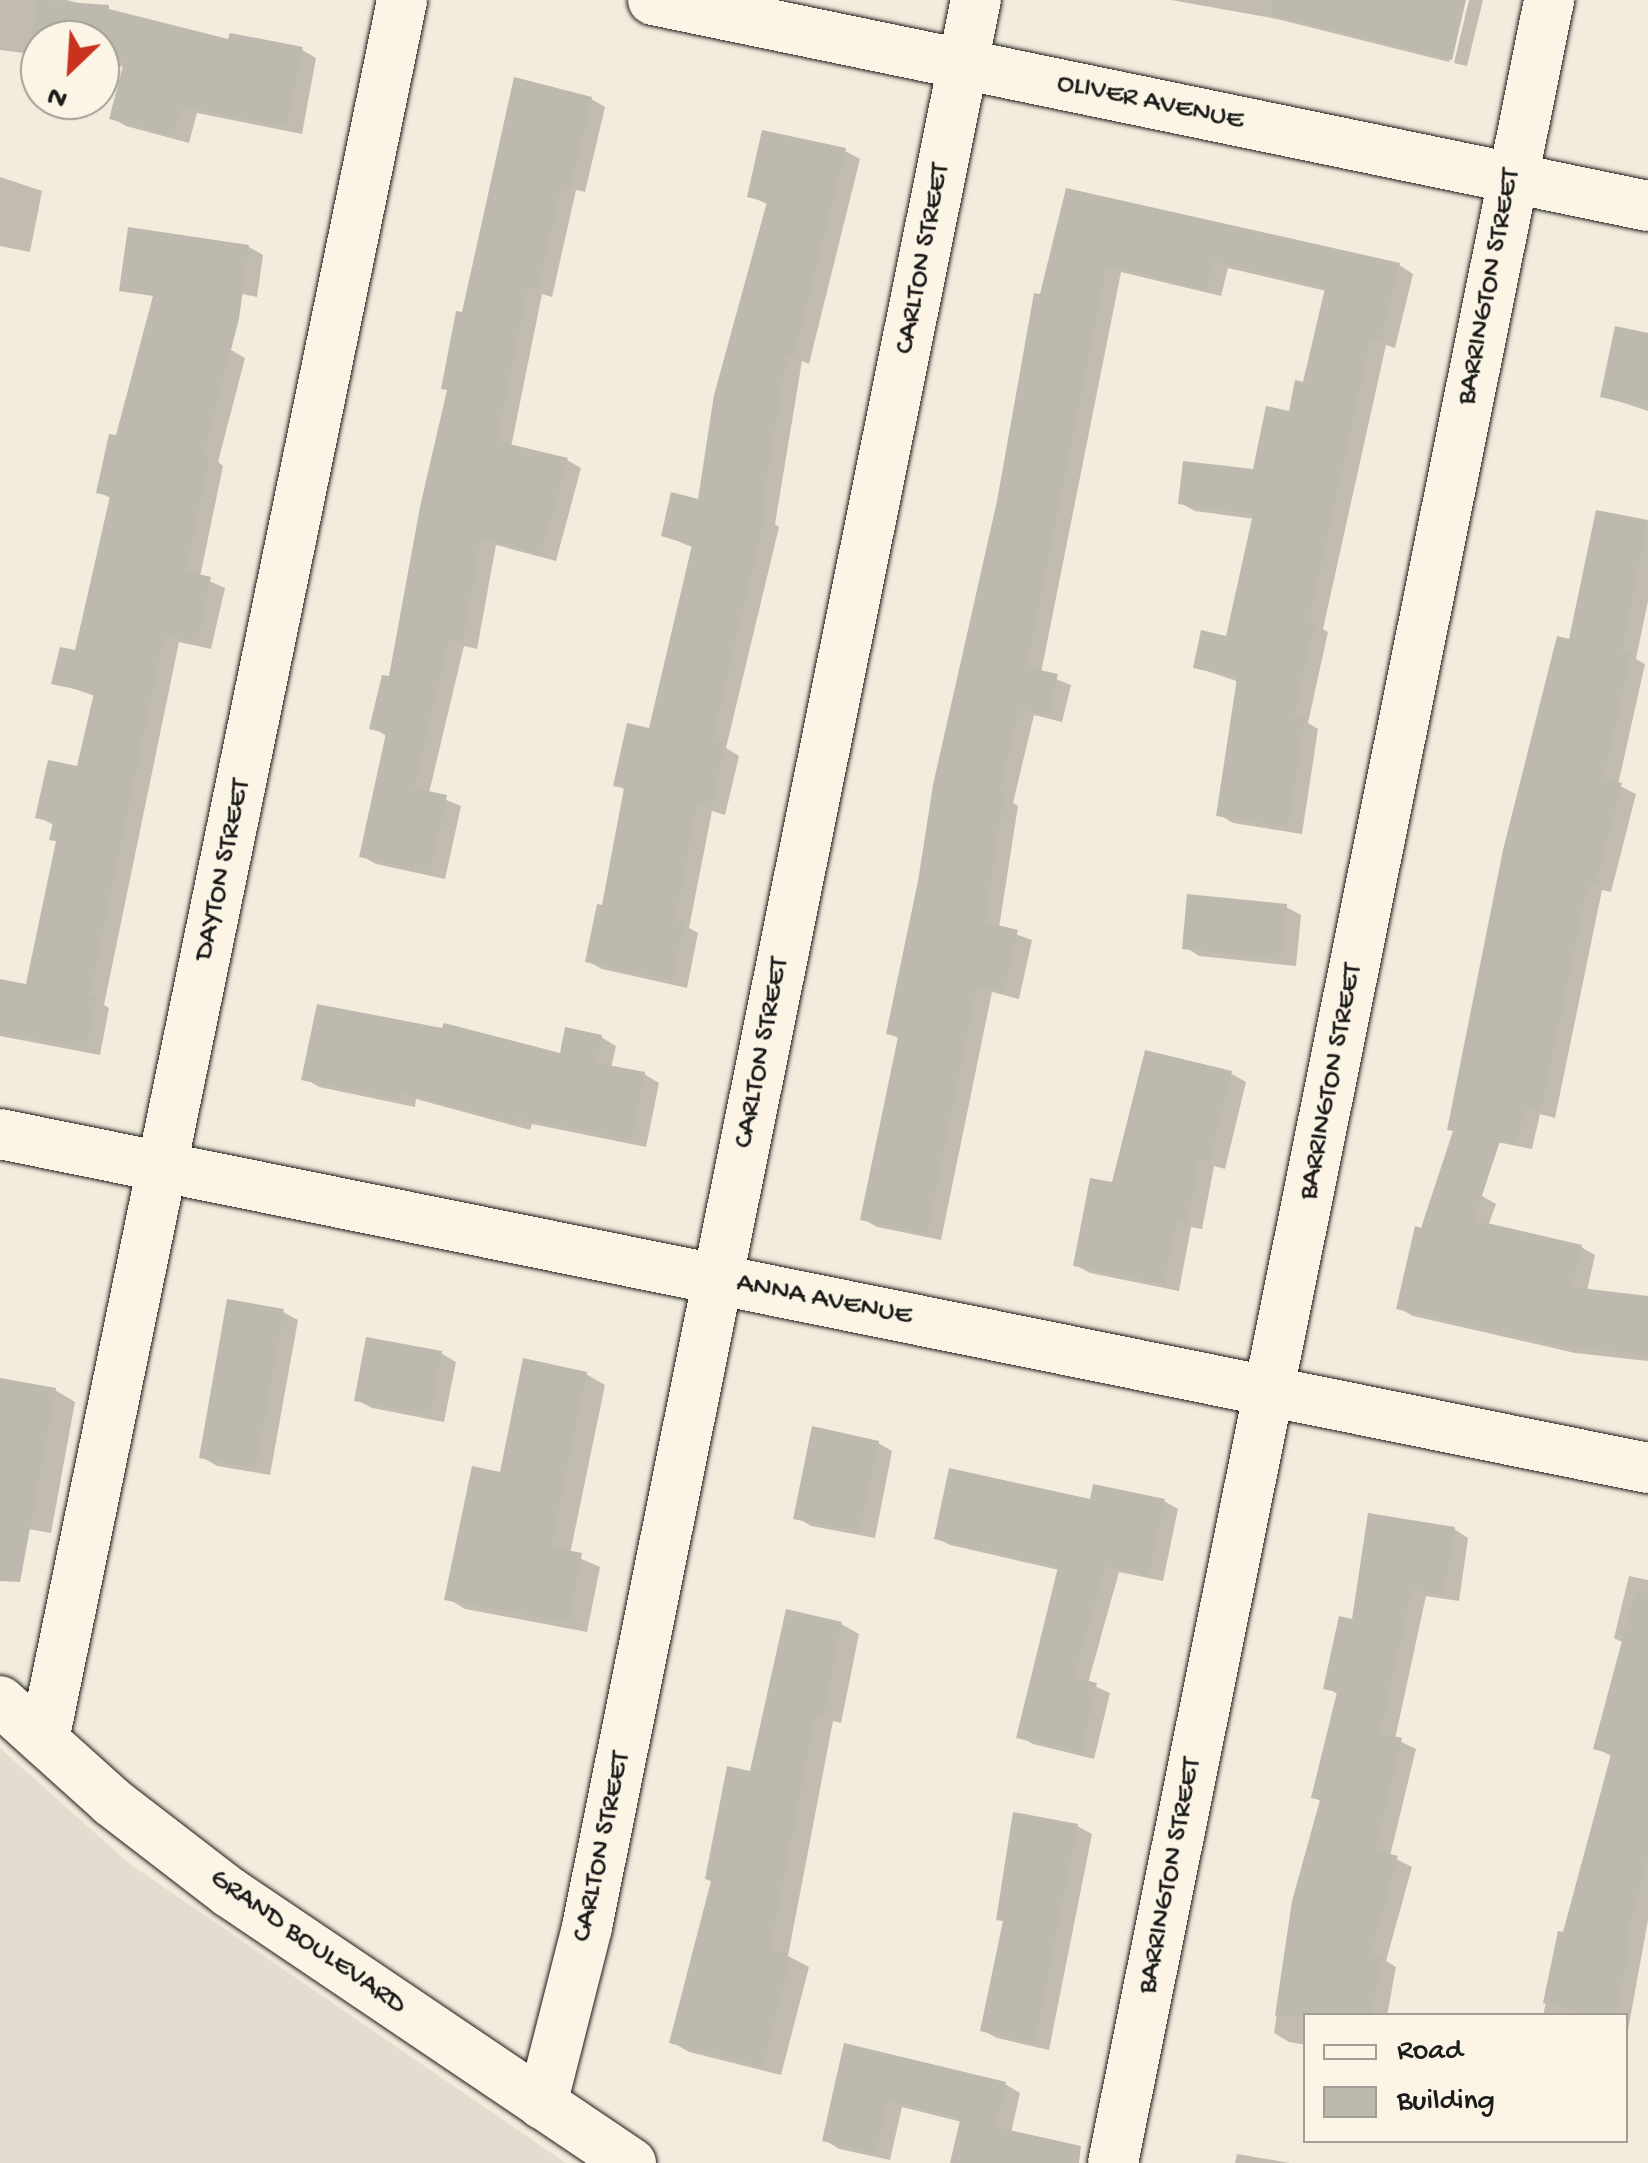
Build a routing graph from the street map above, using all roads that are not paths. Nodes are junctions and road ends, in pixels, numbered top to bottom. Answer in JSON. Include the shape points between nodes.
{"nodes":[{"id":1,"x":402,"y":0,"type":"edge"},
{"id":2,"x":652,"y":0,"type":"edge"},
{"id":3,"x":976,"y":0,"type":"edge"},
{"id":4,"x":1548,"y":0,"type":"edge"},
{"id":5,"x":963,"y":63,"type":"junction"},
{"id":6,"x":1512,"y":180,"type":"junction"},
{"id":7,"x":1648,"y":206,"type":"edge"},
{"id":8,"x":0,"y":1134,"type":"edge"},
{"id":9,"x":164,"y":1167,"type":"junction"},
{"id":10,"x":717,"y":1280,"type":"junction"},
{"id":11,"x":1270,"y":1392,"type":"junction"},
{"id":12,"x":1648,"y":1468,"type":"edge"},
{"id":13,"x":0,"y":1701,"type":"edge"},
{"id":14,"x":44,"y":1740,"type":"junction"},
{"id":15,"x":542,"y":2104,"type":"junction"},
{"id":16,"x":630,"y":2163,"type":"edge"},
{"id":17,"x":1113,"y":2163,"type":"edge"}],
"edges":[{"from":1,"to":9,"type":"street","name":"DAYTON STREET"},
{"from":2,"to":5,"type":"street","name":"OLIVER AVENUE"},
{"from":3,"to":5,"type":"street","name":"CARLTON STREET"},
{"from":4,"to":6,"type":"street","name":"BARRINGTON STREET"},
{"from":5,"to":6,"type":"street","name":"OLIVER AVENUE"},
{"from":5,"to":10,"type":"street","name":"CARLTON STREET"},
{"from":6,"to":7,"type":"street","name":"OLIVER AVENUE"},
{"from":6,"to":11,"type":"street","name":"BARRINGTON STREET"},
{"from":8,"to":9,"type":"street","name":"ANNA AVENUE"},
{"from":9,"to":10,"type":"street","name":"ANNA AVENUE"},
{"from":9,"to":14,"type":"street","name":"DAYTON STREET"},
{"from":10,"to":11,"type":"street","name":"ANNA AVENUE"},
{"from":10,"to":15,"type":"street","name":"CARLTON STREET","via":[[587,1927]]},
{"from":11,"to":12,"type":"street","name":"ANNA AVENUE"},
{"from":11,"to":17,"type":"street","name":"BARRINGTON STREET"},
{"from":13,"to":14,"type":"street","name":"GRAND BOULEVARD"},
{"from":14,"to":15,"type":"street","name":"GRAND BOULEVARD","via":[[229,1892]]},
{"from":15,"to":16,"type":"street","name":"GRAND BOULEVARD"}]}
